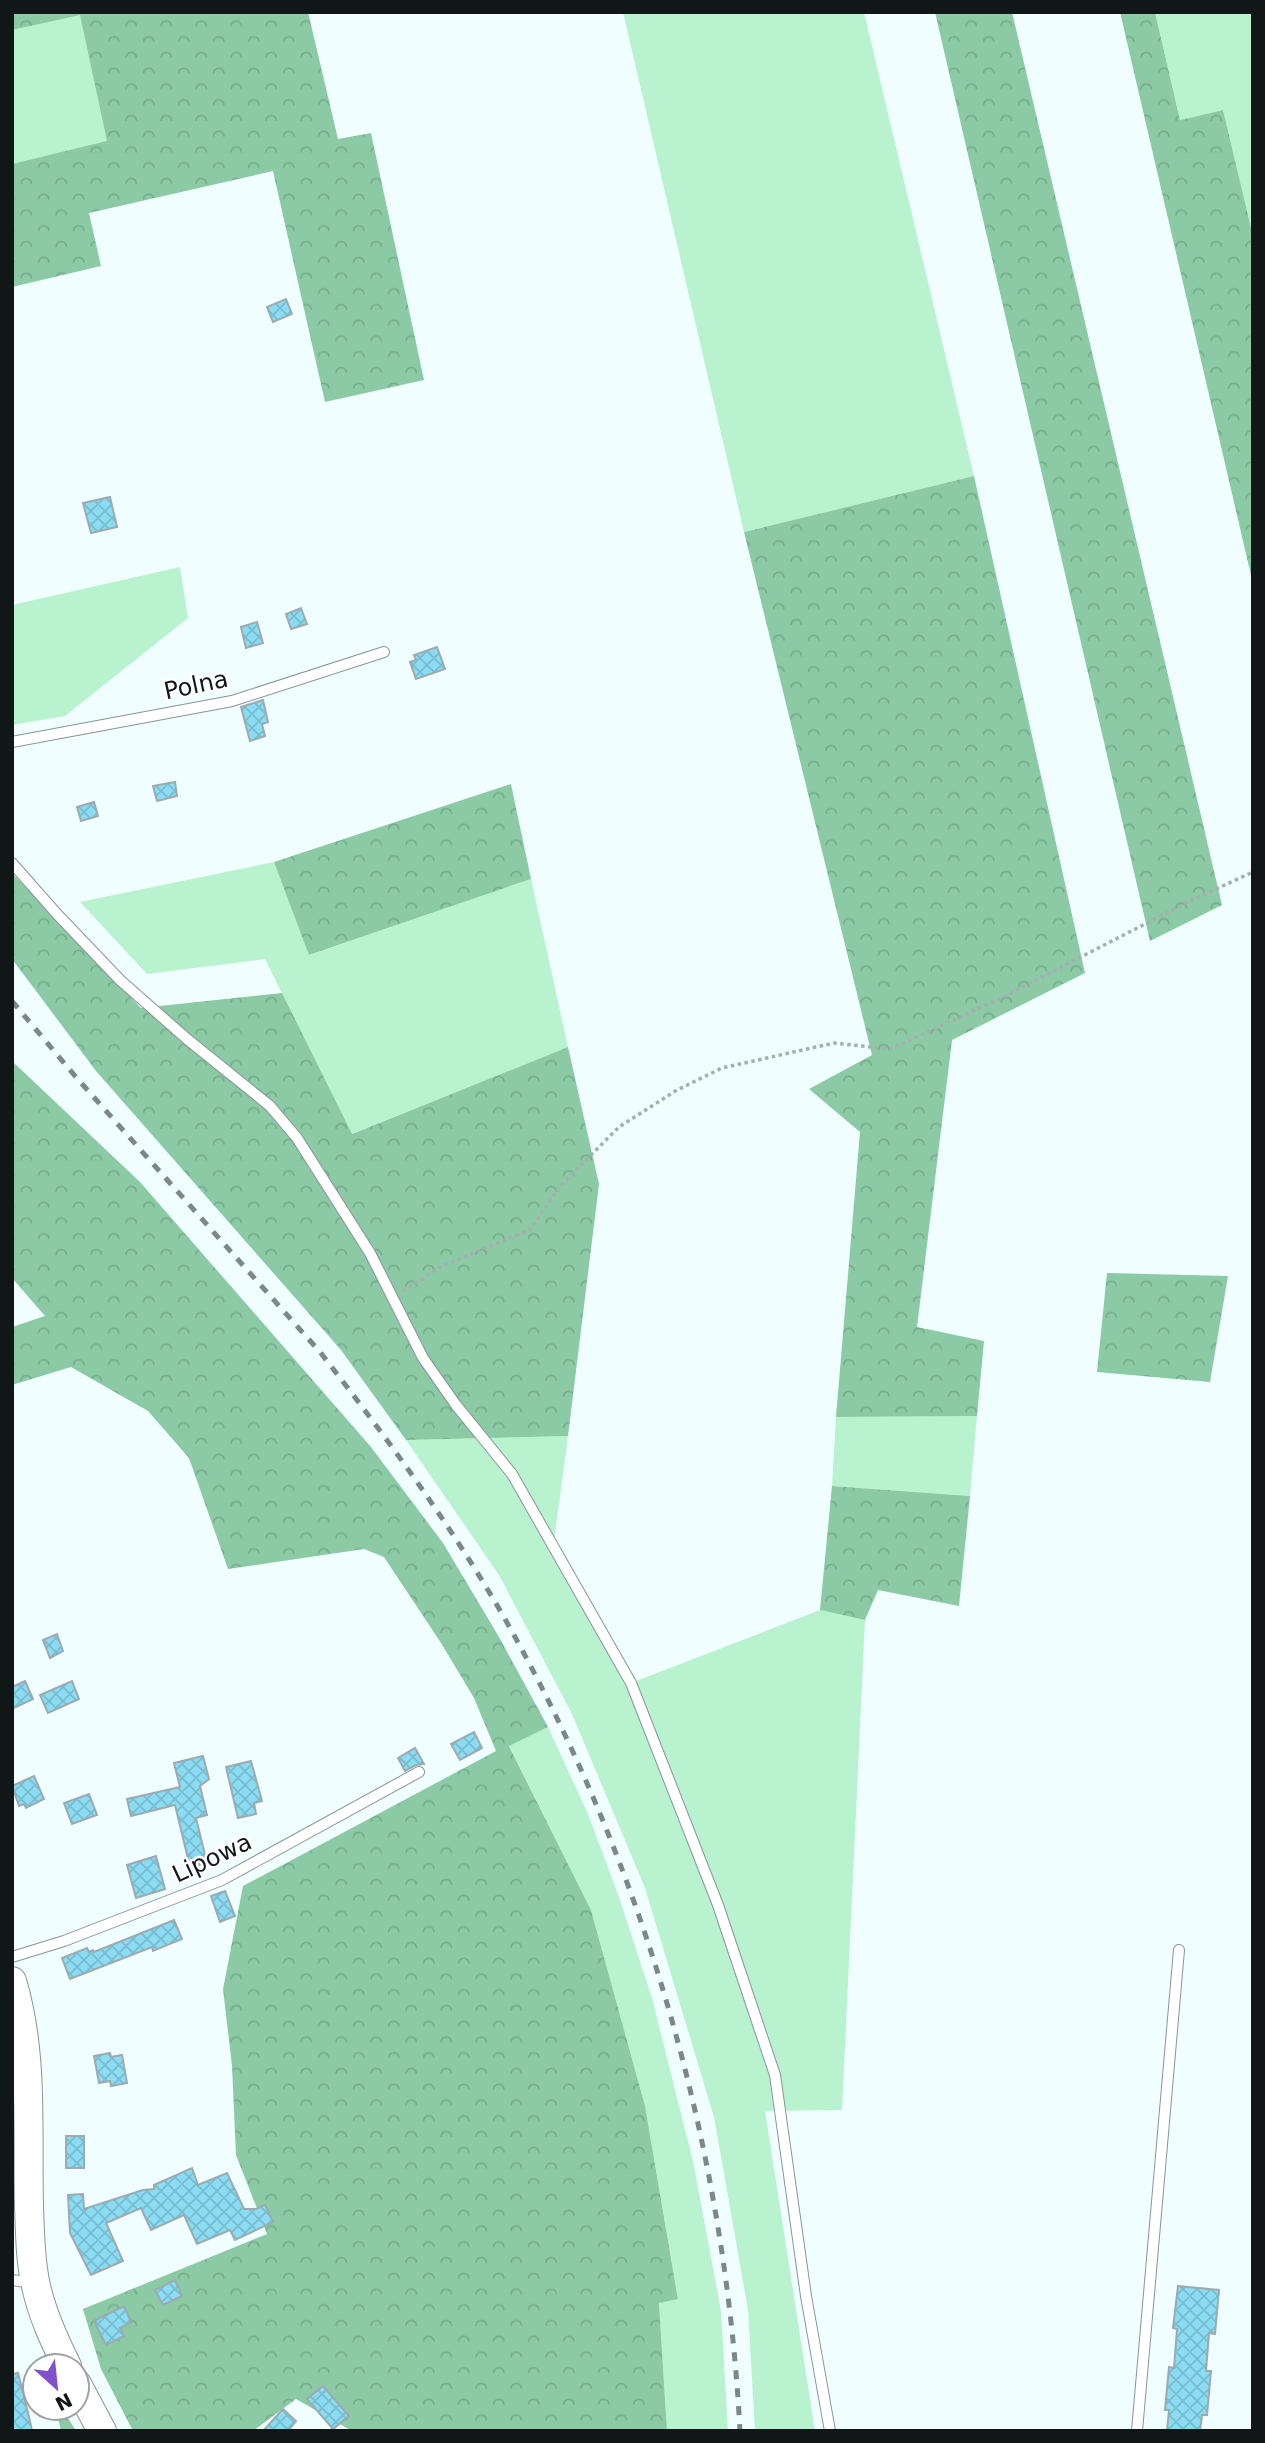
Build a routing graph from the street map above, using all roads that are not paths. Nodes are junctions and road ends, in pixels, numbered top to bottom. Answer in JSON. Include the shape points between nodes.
{"nodes":[{"id":1,"x":384,"y":652,"type":"dead end"},
{"id":2,"x":12,"y":742,"type":"edge"},
{"id":3,"x":12,"y":863,"type":"edge"},
{"id":4,"x":419,"y":1772,"type":"dead end"},
{"id":5,"x":1179,"y":1950,"type":"dead end"},
{"id":6,"x":12,"y":1957,"type":"edge"},
{"id":7,"x":12,"y":1981,"type":"edge"},
{"id":8,"x":24,"y":2282,"type":"edge"},
{"id":9,"x":60,"y":2352,"type":"edge"},
{"id":10,"x":91,"y":2410,"type":"edge"},
{"id":11,"x":102,"y":2431,"type":"edge"},
{"id":12,"x":830,"y":2431,"type":"edge"},
{"id":13,"x":1137,"y":2431,"type":"edge"}],
"edges":[{"from":1,"to":2,"type":"lane","name":"Polna","via":[[232,701]]},
{"from":3,"to":12,"type":"lane","via":[[120,980],[270,1106],[297,1138],[370,1253],[423,1358],[512,1474],[631,1684],[718,1905],[775,2075]]},
{"from":4,"to":6,"type":"lane","name":"Lipowa","via":[[222,1880]]},
{"from":5,"to":13,"type":"lane"},
{"from":7,"to":8,"type":"street","via":[[27,2060],[29,2221]]},
{"from":8,"to":9,"type":"street"},
{"from":10,"to":11,"type":"street"}]}
